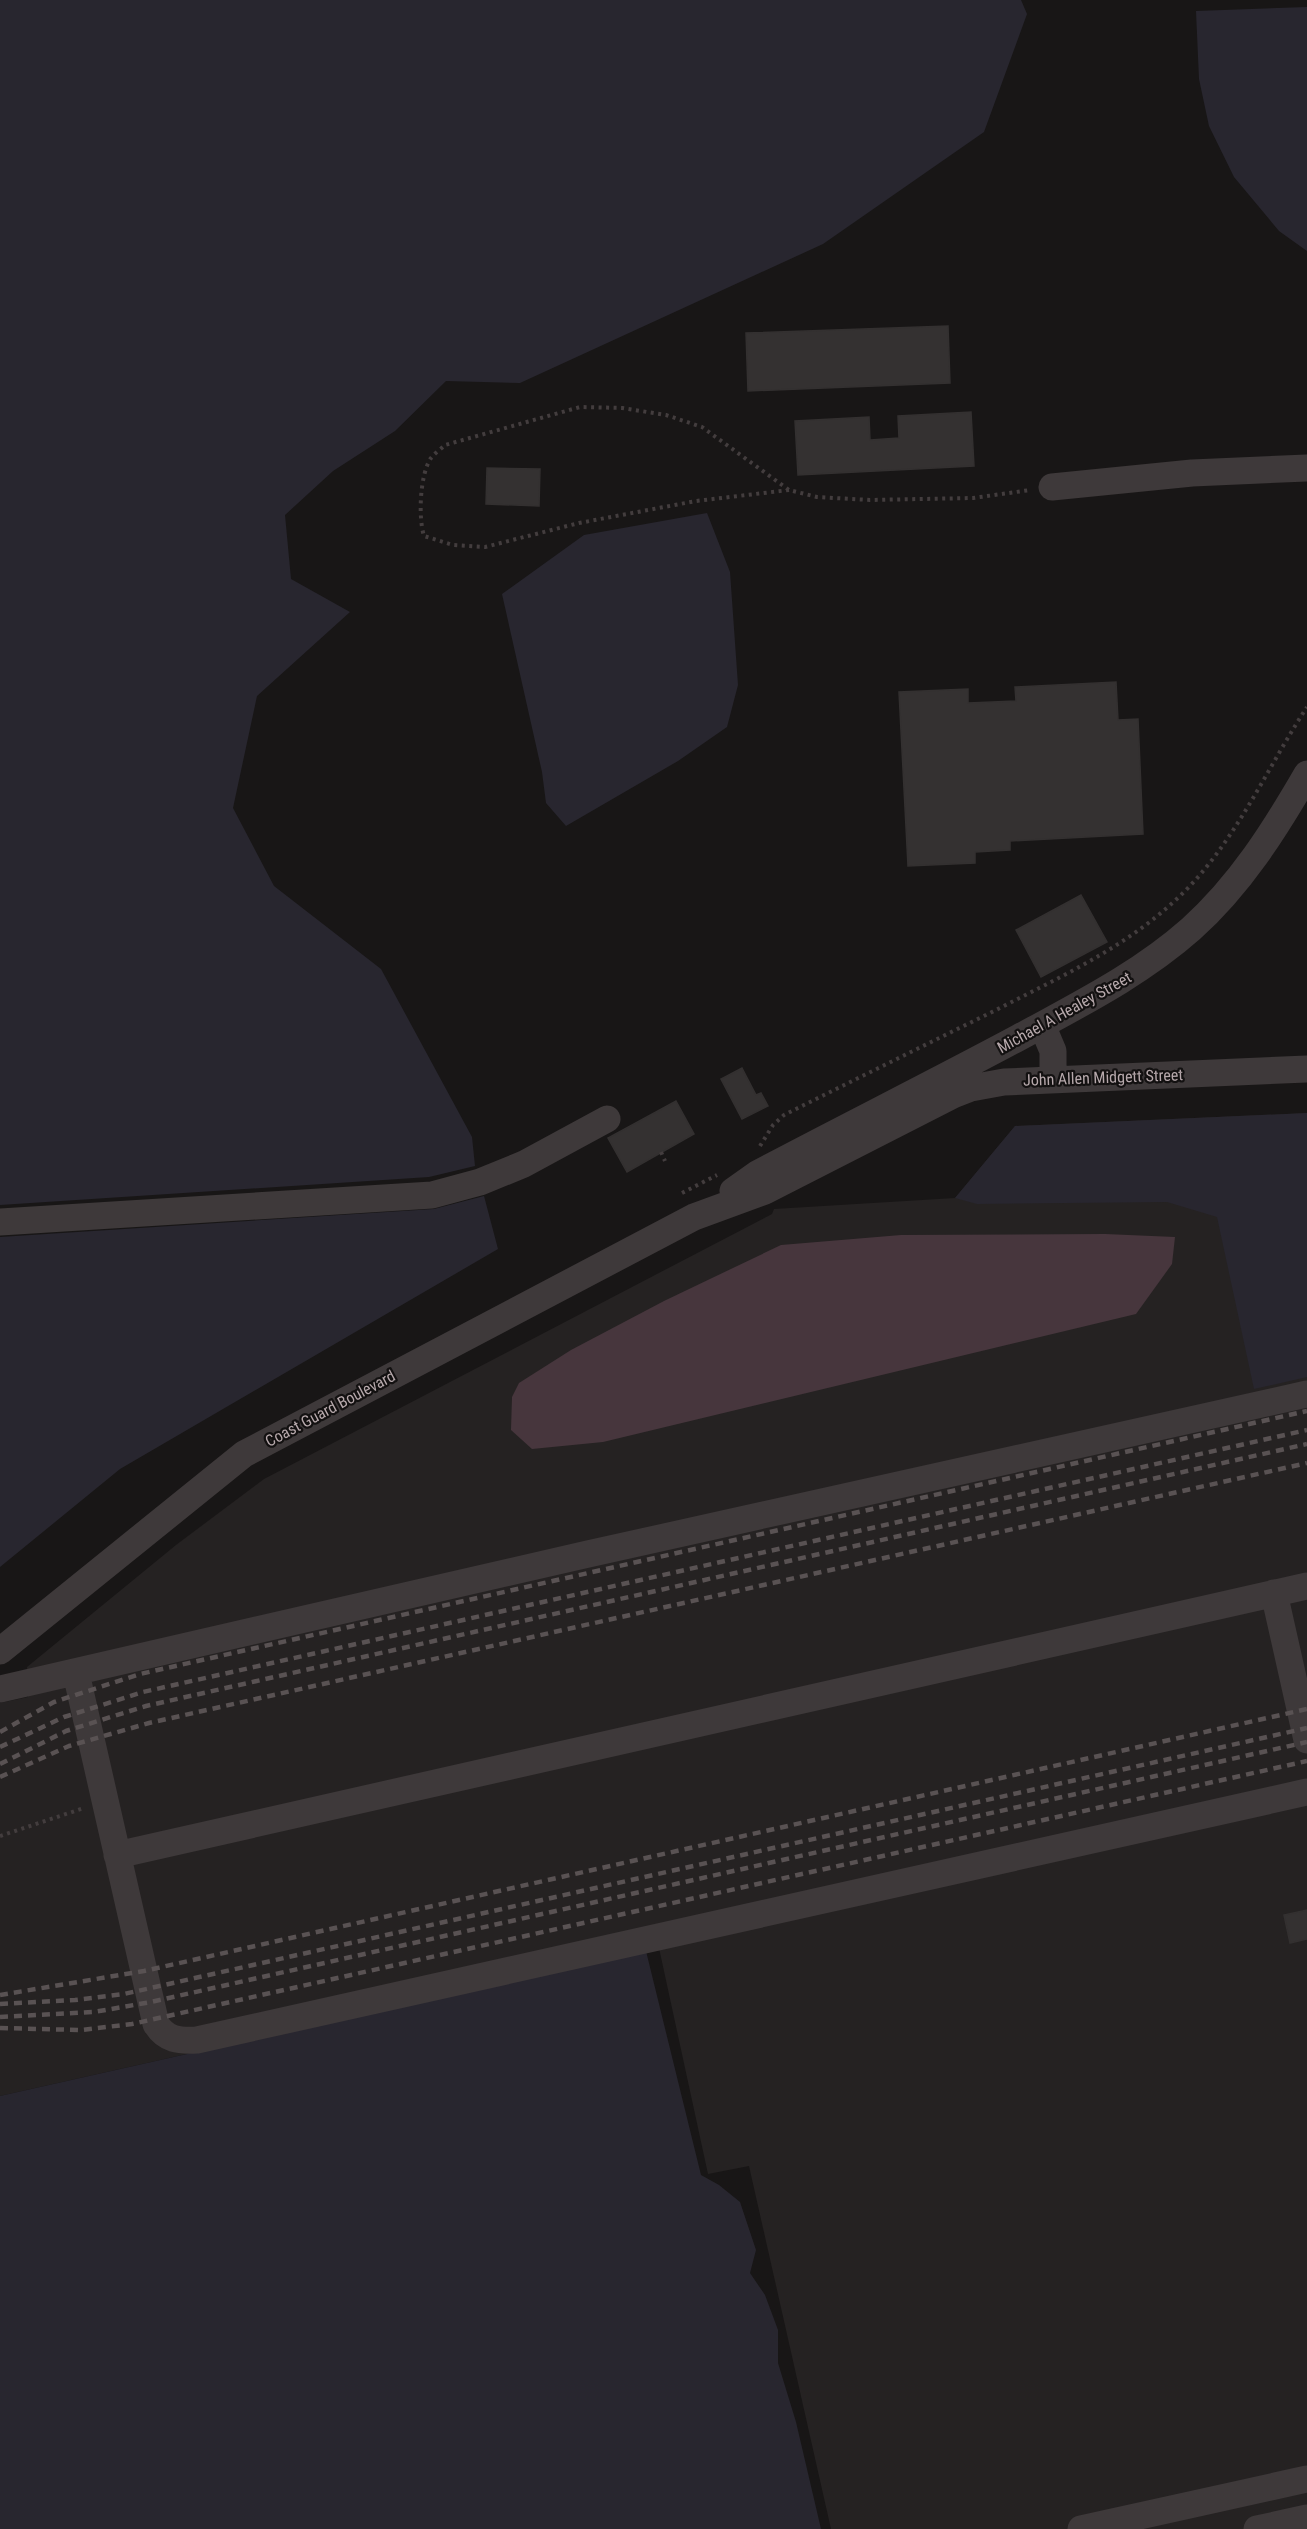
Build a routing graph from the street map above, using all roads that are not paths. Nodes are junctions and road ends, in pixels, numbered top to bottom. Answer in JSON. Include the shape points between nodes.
{"nodes":[{"id":1,"x":1307,"y":468,"type":"edge"},
{"id":2,"x":1052,"y":487,"type":"road end"},
{"id":3,"x":1307,"y":774,"type":"edge"},
{"id":4,"x":1041,"y":1025,"type":"junction"},
{"id":5,"x":1307,"y":1069,"type":"edge"},
{"id":6,"x":1053,"y":1079,"type":"junction"},
{"id":7,"x":607,"y":1119,"type":"dead end"},
{"id":8,"x":759,"y":1173,"type":"junction"},
{"id":9,"x":0,"y":1222,"type":"edge"},
{"id":10,"x":1307,"y":1394,"type":"edge"},
{"id":11,"x":1307,"y":1586,"type":"edge"},
{"id":12,"x":1274,"y":1593,"type":"junction"},
{"id":13,"x":0,"y":1651,"type":"edge"},
{"id":14,"x":76,"y":1673,"type":"junction"},
{"id":15,"x":0,"y":1689,"type":"edge"},
{"id":16,"x":1307,"y":1740,"type":"edge"},
{"id":17,"x":1307,"y":1791,"type":"edge"},
{"id":18,"x":117,"y":1855,"type":"junction"},
{"id":19,"x":1307,"y":2479,"type":"edge"},
{"id":20,"x":1293,"y":2523,"type":"edge"},
{"id":21,"x":1081,"y":2529,"type":"edge"},
{"id":22,"x":1257,"y":2529,"type":"edge"}],
"edges":[{"from":1,"to":2,"type":"street","via":[[1192,473]]},
{"from":3,"to":4,"type":"street","name":"Michael A Healey Street","via":[[1242,876],[1191,929],[1112,987]]},
{"from":4,"to":6,"type":"street","via":[[1053,1051]]},
{"from":4,"to":8,"type":"street","name":"Michael A Healey Street"},
{"from":5,"to":6,"type":"street","name":"John Allen Midgett Street"},
{"from":6,"to":8,"type":"street","name":"John Allen Midgett Street","via":[[970,1088],[906,1120]]},
{"from":7,"to":9,"type":"street","via":[[524,1164],[480,1182],[432,1195]]},
{"from":8,"to":13,"type":"street","name":"Coast Guard Boulevard","via":[[694,1217],[244,1454]]},
{"from":10,"to":14,"type":"street"},
{"from":11,"to":12,"type":"street"},
{"from":12,"to":16,"type":"street"},
{"from":12,"to":18,"type":"street"},
{"from":14,"to":15,"type":"street"},
{"from":14,"to":18,"type":"street"},
{"from":17,"to":18,"type":"street","via":[[184,2041],[162,2033],[156,2024]]},
{"from":19,"to":21,"type":"street"},
{"from":20,"to":22,"type":"street"}]}
